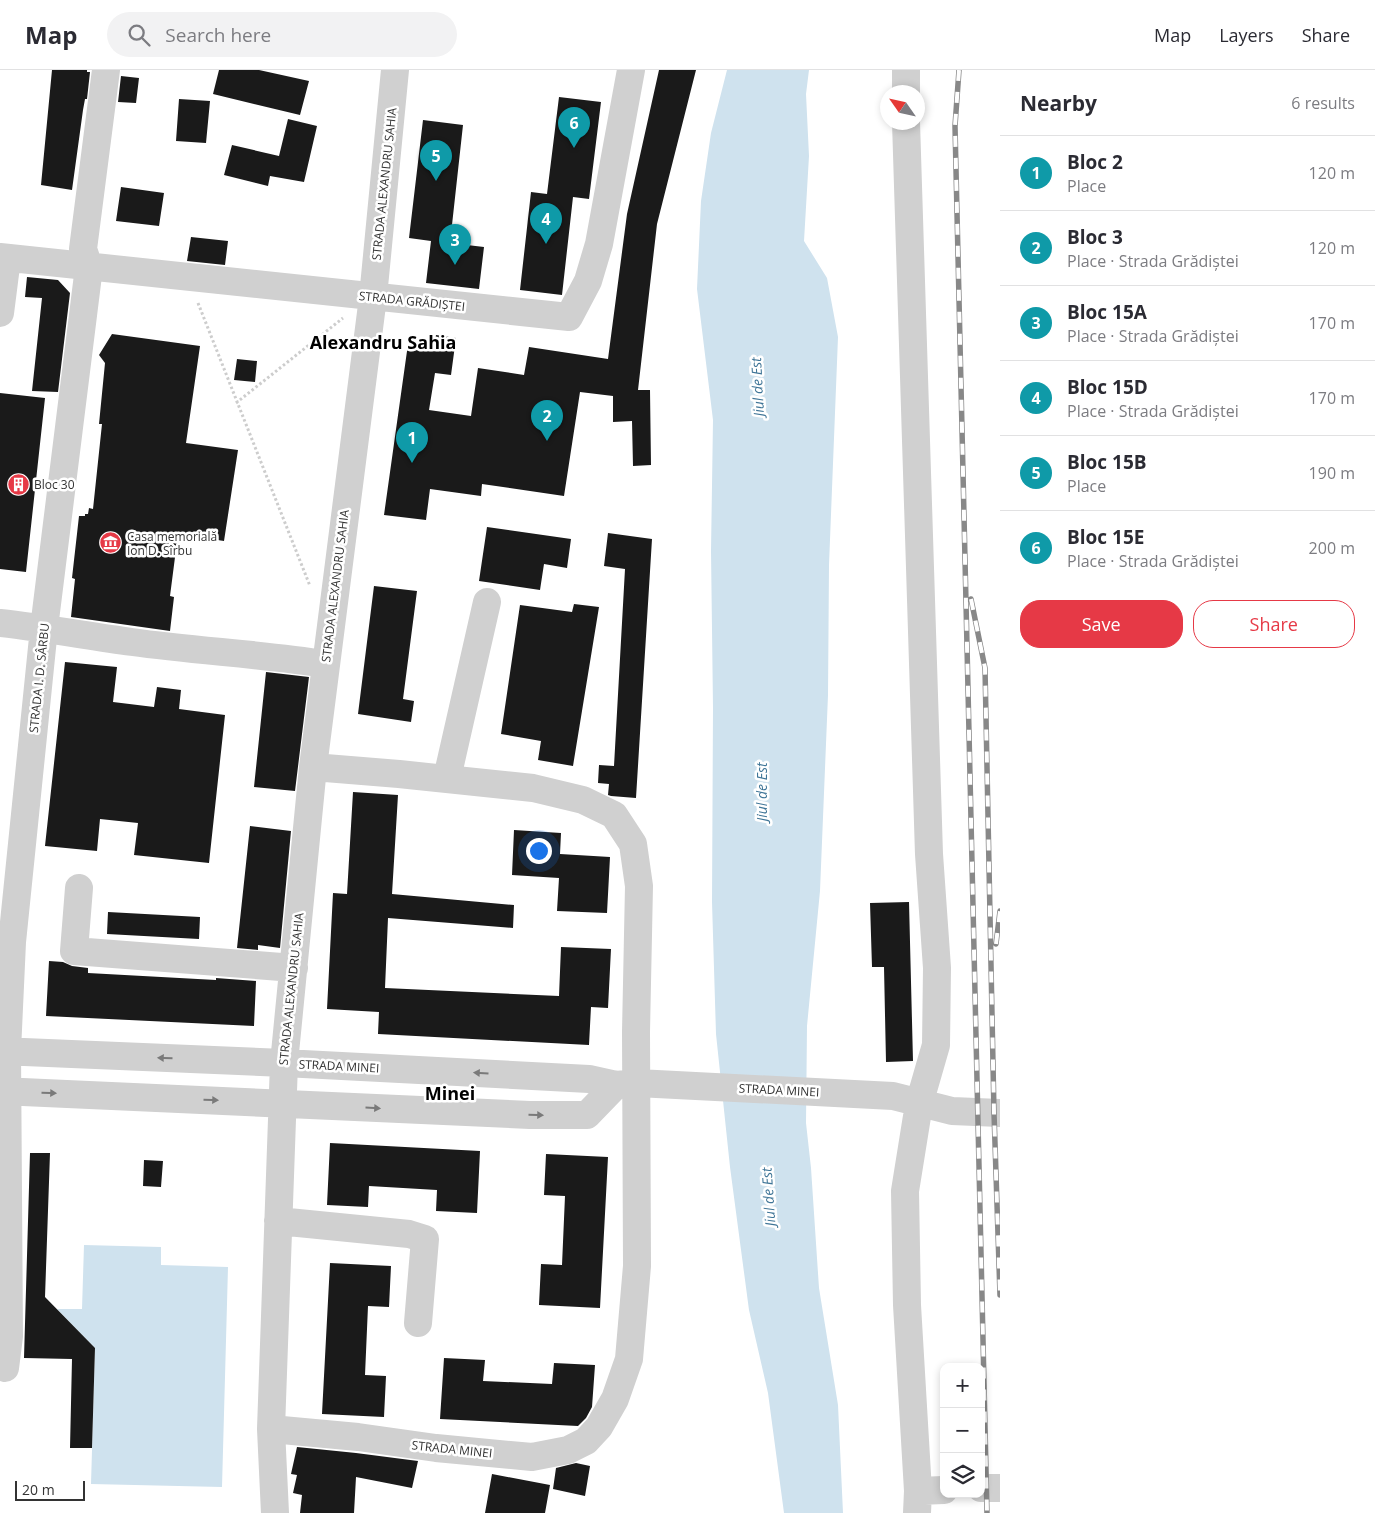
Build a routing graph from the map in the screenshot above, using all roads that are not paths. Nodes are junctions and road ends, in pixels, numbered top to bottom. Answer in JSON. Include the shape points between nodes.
{"nodes":[{"id":1,"x":106,"y":70,"type":"edge"},
{"id":2,"x":395,"y":70,"type":"edge"},
{"id":3,"x":631,"y":70,"type":"edge"},
{"id":4,"x":906,"y":70,"type":"edge"},
{"id":5,"x":906,"y":85,"type":"edge"},
{"id":6,"x":906,"y":130,"type":"edge"},
{"id":7,"x":3,"y":258,"type":"edge"},
{"id":8,"x":89,"y":267,"type":"junction"},
{"id":9,"x":373,"y":297,"type":"junction"},
{"id":10,"x":0,"y":313,"type":"edge"},
{"id":11,"x":487,"y":602,"type":"dead end"},
{"id":12,"x":0,"y":623,"type":"edge"},
{"id":13,"x":44,"y":628,"type":"junction"},
{"id":14,"x":325,"y":664,"type":"junction"},
{"id":15,"x":313,"y":767,"type":"junction"},
{"id":16,"x":447,"y":778,"type":"junction"},
{"id":17,"x":79,"y":888,"type":"dead end"},
{"id":18,"x":294,"y":968,"type":"junction"},
{"id":19,"x":3,"y":1051,"type":"edge"},
{"id":20,"x":284,"y":1063,"type":"junction"},
{"id":21,"x":627,"y":1084,"type":"junction"},
{"id":22,"x":4,"y":1091,"type":"edge"},
{"id":23,"x":281,"y":1104,"type":"junction"},
{"id":24,"x":919,"y":1104,"type":"junction"},
{"id":25,"x":1000,"y":1113,"type":"edge"},
{"id":26,"x":278,"y":1221,"type":"junction"},
{"id":27,"x":418,"y":1324,"type":"dead end"},
{"id":28,"x":5,"y":1368,"type":"dead end"},
{"id":29,"x":271,"y":1429,"type":"junction"},
{"id":30,"x":985,"y":1488,"type":"edge"},
{"id":31,"x":1000,"y":1488,"type":"edge"},
{"id":32,"x":926,"y":1498,"type":"edge"},
{"id":33,"x":275,"y":1513,"type":"edge"}],
"edges":[{"from":1,"to":8,"type":"street","name":"STRADA I. D. SÂRBU","via":[[83,249]]},
{"from":2,"to":9,"type":"street","name":"STRADA ALEXANDRU SAHIA"},
{"from":3,"to":9,"type":"street","name":"STRADA GRĂDIȘTEI","via":[[599,244],[588,281],[569,317]]},
{"from":4,"to":5,"type":"street"},
{"from":6,"to":24,"type":"street","via":[[929,854],[937,968],[936,1045]]},
{"from":7,"to":8,"type":"street","name":"STRADA GRĂDIȘTEI"},
{"from":7,"to":10,"type":"street"},
{"from":8,"to":9,"type":"street","name":"STRADA GRĂDIȘTEI"},
{"from":8,"to":13,"type":"street","name":"STRADA I. D. SÂRBU"},
{"from":9,"to":14,"type":"street","name":"STRADA ALEXANDRU SAHIA"},
{"from":11,"to":16,"type":"street"},
{"from":12,"to":13,"type":"street"},
{"from":13,"to":14,"type":"street","via":[[133,642]]},
{"from":13,"to":19,"type":"street","name":"STRADA I. D. SÂRBU"},
{"from":14,"to":15,"type":"street","name":"STRADA ALEXANDRU SAHIA"},
{"from":15,"to":16,"type":"street","name":"STRADA MINEI"},
{"from":15,"to":18,"type":"street","name":"STRADA ALEXANDRU SAHIA"},
{"from":16,"to":21,"type":"street","name":"STRADA MINEI","via":[[533,788],[583,800],[614,815],[633,844],[639,886],[636,1032]]},
{"from":17,"to":18,"type":"street","via":[[74,951]]},
{"from":18,"to":20,"type":"street","name":"STRADA ALEXANDRU SAHIA"},
{"from":20,"to":19,"type":"street","name":"STRADA MINEI","one_way":true},
{"from":19,"to":22,"type":"street","name":"STRADA I. D. SÂRBU"},
{"from":21,"to":20,"type":"street","name":"STRADA MINEI","one_way":true,"via":[[589,1079]]},
{"from":20,"to":23,"type":"street","name":"STRADA ALEXANDRU SAHIA"},
{"from":23,"to":21,"type":"street","one_way":true,"via":[[587,1115]]},
{"from":21,"to":24,"type":"street","name":"STRADA MINEI","via":[[893,1096]]},
{"from":21,"to":29,"type":"street","name":"STRADA MINEI","via":[[636,1266],[629,1360],[616,1399],[599,1428],[586,1441],[568,1450],[532,1458]]},
{"from":22,"to":23,"type":"street","one_way":true},
{"from":22,"to":28,"type":"street","via":[[9,1336]]},
{"from":23,"to":26,"type":"street"},
{"from":24,"to":25,"type":"street","name":"STRADA MINEI","via":[[952,1112]]},
{"from":24,"to":32,"type":"street","via":[[905,1191],[907,1305]]},
{"from":26,"to":27,"type":"street","via":[[409,1234],[425,1239]]},
{"from":26,"to":29,"type":"street"},
{"from":29,"to":33,"type":"street"},
{"from":30,"to":31,"type":"street"}]}
